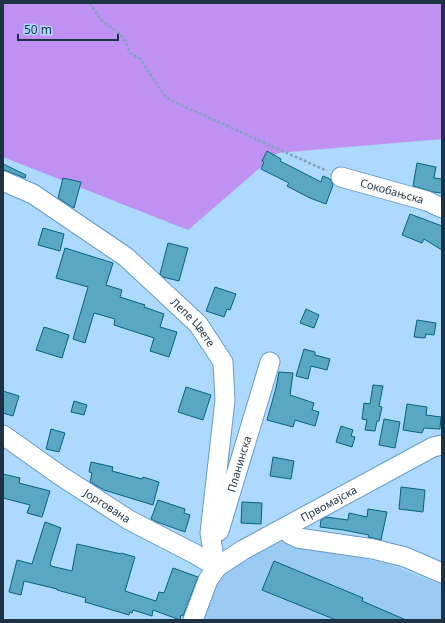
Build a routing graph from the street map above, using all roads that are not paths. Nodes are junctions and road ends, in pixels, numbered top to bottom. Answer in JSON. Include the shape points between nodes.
{"nodes":[{"id":1,"x":341,"y":177,"type":"road end"},
{"id":2,"x":3,"y":181,"type":"edge"},
{"id":3,"x":442,"y":208,"type":"edge"},
{"id":4,"x":270,"y":362,"type":"dead end"},
{"id":5,"x":3,"y":435,"type":"edge"},
{"id":6,"x":442,"y":445,"type":"edge"},
{"id":7,"x":286,"y":527,"type":"junction"},
{"id":8,"x":215,"y":559,"type":"junction"},
{"id":9,"x":442,"y":573,"type":"edge"},
{"id":10,"x":193,"y":620,"type":"edge"}],
"edges":[{"from":1,"to":3,"type":"street","name":"Сокобањска","via":[[427,201]]},
{"from":2,"to":8,"type":"street","name":"Лепе Цвете","via":[[33,194],[126,257],[198,324],[223,362],[225,400],[210,533]]},
{"from":4,"to":8,"type":"street","name":"Планинска"},
{"from":5,"to":8,"type":"street","name":"Јоргована","via":[[129,520],[195,554]]},
{"from":6,"to":7,"type":"street","name":"Првомајска","via":[[433,447]]},
{"from":7,"to":8,"type":"street","name":"Првомајска","via":[[243,550]]},
{"from":7,"to":9,"type":"street","via":[[294,537],[373,549],[405,557]]},
{"from":8,"to":10,"type":"street"}]}
